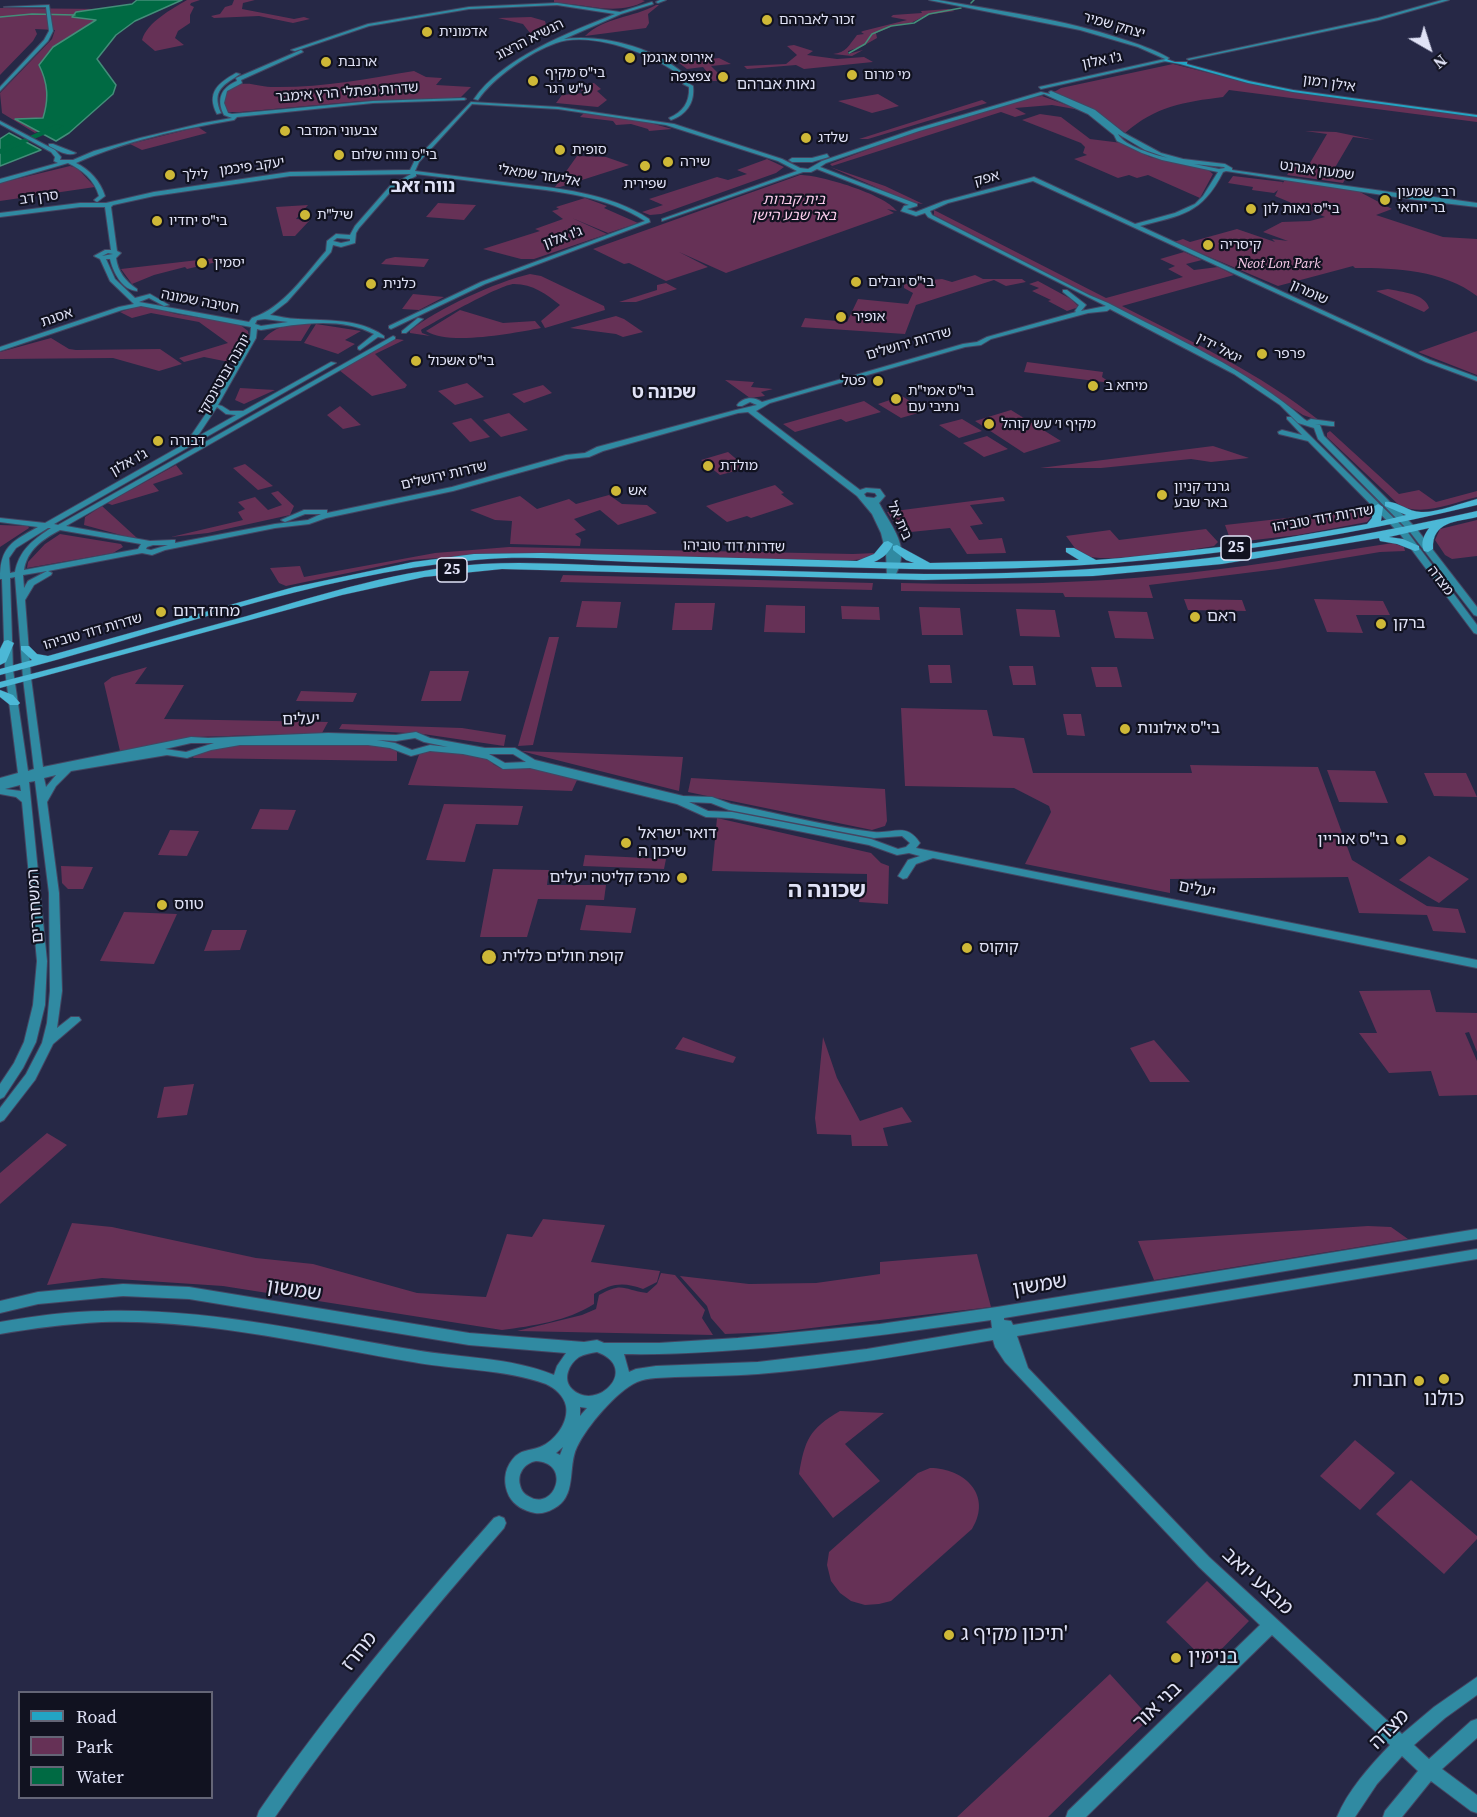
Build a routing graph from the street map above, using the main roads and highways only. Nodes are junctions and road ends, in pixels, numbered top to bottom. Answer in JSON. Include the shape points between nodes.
{"nodes":[{"id":1,"x":1166,"y":59,"type":"road end"},
{"id":2,"x":1177,"y":60,"type":"junction"},
{"id":3,"x":1477,"y":115,"type":"edge"},
{"id":4,"x":1477,"y":502,"type":"edge"},
{"id":5,"x":1434,"y":513,"type":"junction"},
{"id":6,"x":1477,"y":514,"type":"edge"},
{"id":7,"x":1442,"y":523,"type":"junction"},
{"id":8,"x":1369,"y":527,"type":"junction"},
{"id":9,"x":1364,"y":540,"type":"junction"},
{"id":10,"x":1415,"y":549,"type":"road end"},
{"id":11,"x":1428,"y":549,"type":"road end"},
{"id":12,"x":1102,"y":562,"type":"junction"},
{"id":13,"x":846,"y":564,"type":"junction"},
{"id":14,"x":1044,"y":564,"type":"junction"},
{"id":15,"x":941,"y":566,"type":"junction"},
{"id":16,"x":893,"y":569,"type":"junction"},
{"id":17,"x":8,"y":643,"type":"road end"},
{"id":18,"x":25,"y":648,"type":"road end"},
{"id":19,"x":63,"y":657,"type":"junction"},
{"id":20,"x":26,"y":672,"type":"junction"},
{"id":21,"x":4,"y":674,"type":"edge"},
{"id":22,"x":0,"y":693,"type":"edge"},
{"id":23,"x":14,"y":704,"type":"road end"}],
"edges":[{"from":1,"to":2,"type":"main road","name":"אילן רמון"},
{"from":2,"to":3,"type":"main road","name":"אילן רמון","via":[[1295,89]]},
{"from":2,"to":3,"type":"main road","name":"אילן רמון","via":[[1293,91]]},
{"from":4,"to":5,"type":"highway","name":"שדרות דוד טוביהו","number":"25"},
{"from":5,"to":8,"type":"highway","name":"שדרות דוד טוביהו","number":"25"},
{"from":5,"to":8,"type":"highway","via":[[1403,512],[1383,506]]},
{"from":6,"to":7,"type":"highway","name":"שדרות דוד טוביהו","number":"25"},
{"from":7,"to":9,"type":"highway","name":"שדרות דוד טוביהו","number":"25"},
{"from":7,"to":11,"type":"highway","via":[[1430,532]]},
{"from":8,"to":12,"type":"highway","name":"שדרות דוד טוביהו","number":"25","via":[[1259,546]]},
{"from":9,"to":10,"type":"highway","via":[[1392,539]]},
{"from":9,"to":16,"type":"highway","name":"שדרות דוד טוביהו","number":"25","via":[[1269,556],[1124,572],[978,577]]},
{"from":12,"to":14,"type":"highway","name":"שדרות דוד טוביהו","number":"25"},
{"from":12,"to":14,"type":"highway","via":[[1064,549],[1056,559]]},
{"from":13,"to":15,"type":"highway","via":[[876,557],[893,546],[910,558]]},
{"from":13,"to":16,"type":"highway","name":"שדרות דוד טוביהו","number":"25"},
{"from":13,"to":19,"type":"highway","name":"שדרות דוד טוביהו","number":"25","via":[[507,556],[422,563],[316,584]]},
{"from":14,"to":15,"type":"highway","name":"שדרות דוד טוביהו","number":"25"},
{"from":15,"to":16,"type":"highway","name":"שדרות דוד טוביהו","number":"25"},
{"from":16,"to":20,"type":"highway","name":"שדרות דוד טוביהו","number":"25","via":[[458,570],[375,583]]},
{"from":17,"to":21,"type":"highway"},
{"from":18,"to":19,"type":"highway","via":[[29,655],[39,659]]},
{"from":19,"to":20,"type":"highway","name":"שדרות דוד טוביהו","number":"25"},
{"from":20,"to":21,"type":"highway","name":"שדרות דוד טוביהו","number":"25"},
{"from":22,"to":23,"type":"highway"}]}
